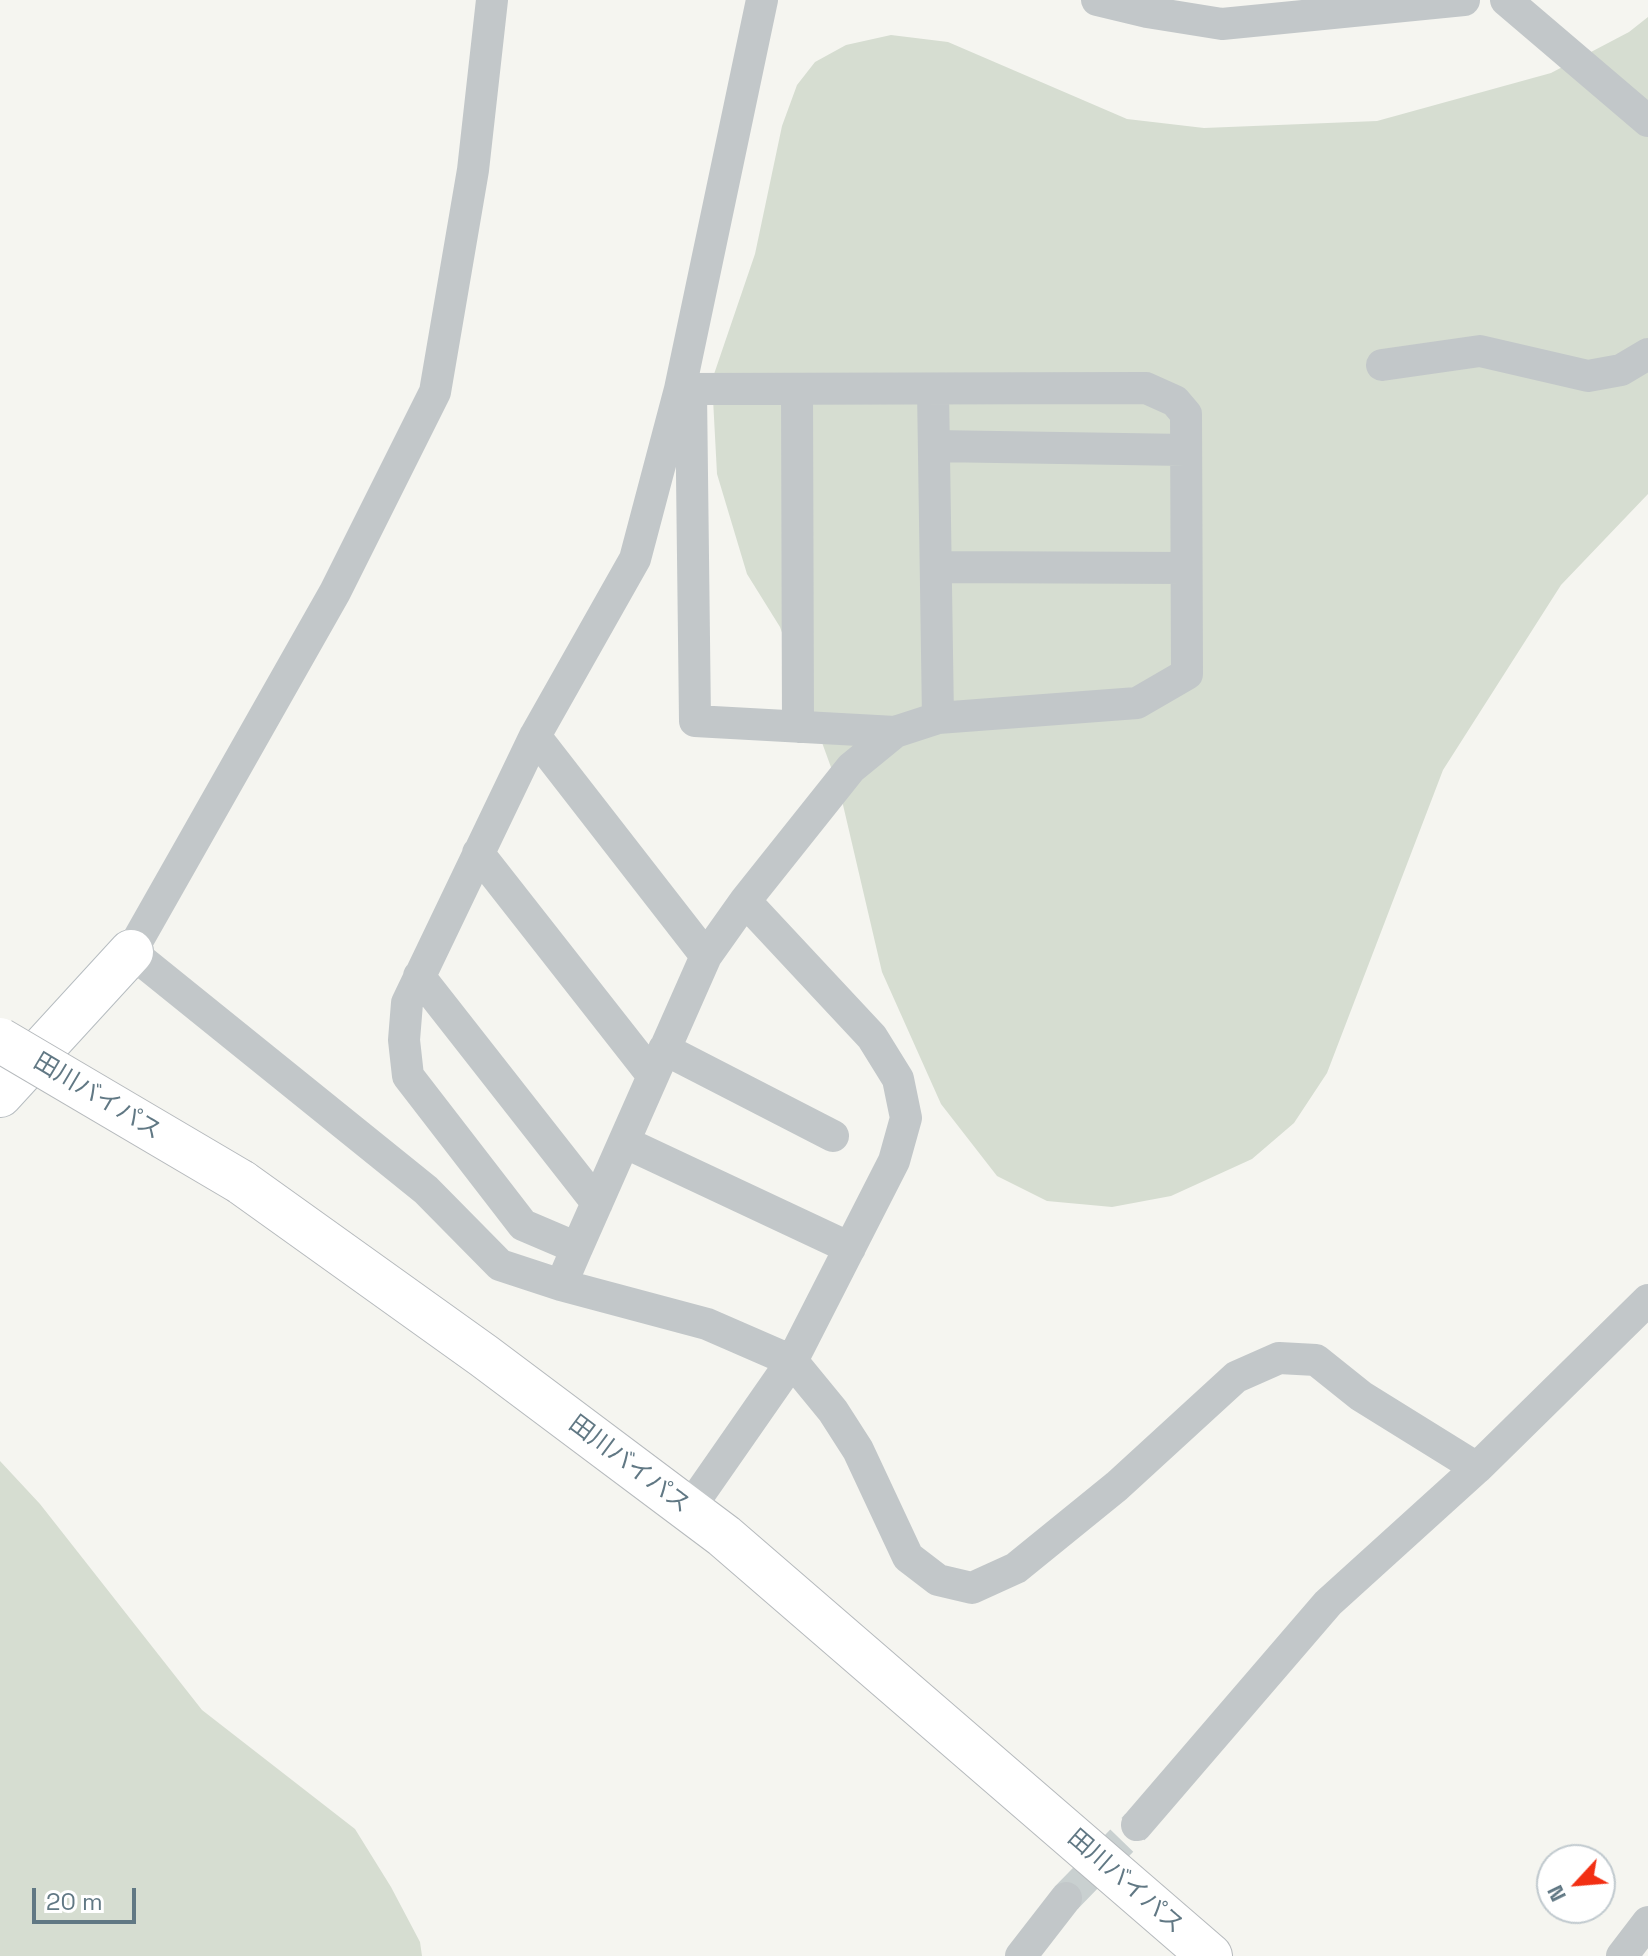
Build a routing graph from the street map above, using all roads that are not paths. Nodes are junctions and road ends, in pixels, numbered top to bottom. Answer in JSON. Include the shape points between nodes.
{"nodes":[{"id":1,"x":492,"y":0,"type":"edge"},
{"id":2,"x":762,"y":0,"type":"edge"},
{"id":3,"x":1097,"y":0,"type":"edge"},
{"id":4,"x":1464,"y":0,"type":"edge"},
{"id":5,"x":1506,"y":0,"type":"edge"},
{"id":6,"x":1648,"y":121,"type":"edge"},
{"id":7,"x":1648,"y":354,"type":"edge"},
{"id":8,"x":1382,"y":365,"type":"dead end"},
{"id":9,"x":685,"y":389,"type":"junction"},
{"id":10,"x":797,"y":389,"type":"junction"},
{"id":11,"x":933,"y":389,"type":"junction"},
{"id":12,"x":934,"y":446,"type":"junction"},
{"id":13,"x":1186,"y":450,"type":"junction"},
{"id":14,"x":936,"y":567,"type":"junction"},
{"id":15,"x":1186,"y":568,"type":"junction"},
{"id":16,"x":938,"y":718,"type":"junction"},
{"id":17,"x":798,"y":727,"type":"junction"},
{"id":18,"x":895,"y":732,"type":"junction"},
{"id":19,"x":535,"y":736,"type":"junction"},
{"id":20,"x":478,"y":853,"type":"junction"},
{"id":21,"x":745,"y":901,"type":"junction"},
{"id":22,"x":131,"y":952,"type":"junction"},
{"id":23,"x":706,"y":956,"type":"junction"},
{"id":24,"x":419,"y":976,"type":"junction"},
{"id":25,"x":0,"y":1040,"type":"edge"},
{"id":26,"x":658,"y":1063,"type":"junction"},
{"id":27,"x":0,"y":1095,"type":"edge"},
{"id":28,"x":833,"y":1136,"type":"dead end"},
{"id":29,"x":624,"y":1142,"type":"junction"},
{"id":30,"x":597,"y":1203,"type":"junction"},
{"id":31,"x":577,"y":1248,"type":"junction"},
{"id":32,"x":850,"y":1248,"type":"junction"},
{"id":33,"x":561,"y":1285,"type":"junction"},
{"id":34,"x":1647,"y":1302,"type":"edge"},
{"id":35,"x":792,"y":1361,"type":"junction"},
{"id":36,"x":1477,"y":1468,"type":"junction"},
{"id":37,"x":689,"y":1509,"type":"junction"},
{"id":38,"x":1137,"y":1825,"type":"tunnel mouth"},
{"id":39,"x":1066,"y":1898,"type":"tunnel mouth"},
{"id":40,"x":1648,"y":1922,"type":"edge"},
{"id":41,"x":1021,"y":1956,"type":"edge"},
{"id":42,"x":1210,"y":1956,"type":"edge"},
{"id":43,"x":1622,"y":1956,"type":"edge"}],
"edges":[{"from":1,"to":22,"type":"street","via":[[473,170],[435,392],[335,592]]},
{"from":2,"to":9,"type":"street"},
{"from":3,"to":4,"type":"street","via":[[1222,24]]},
{"from":5,"to":6,"type":"street"},
{"from":7,"to":8,"type":"street","via":[[1621,370],[1588,376],[1480,351]]},
{"from":9,"to":10,"type":"street"},
{"from":9,"to":17,"type":"street","via":[[695,721]]},
{"from":9,"to":19,"type":"street","via":[[635,559]]},
{"from":10,"to":11,"type":"street"},
{"from":10,"to":17,"type":"street"},
{"from":11,"to":12,"type":"street"},
{"from":11,"to":13,"type":"street","via":[[1146,388],[1175,401],[1186,414]]},
{"from":12,"to":13,"type":"street"},
{"from":12,"to":14,"type":"street"},
{"from":13,"to":15,"type":"street"},
{"from":14,"to":15,"type":"street"},
{"from":14,"to":16,"type":"street"},
{"from":15,"to":16,"type":"street","via":[[1187,674],[1137,703]]},
{"from":16,"to":18,"type":"street"},
{"from":17,"to":18,"type":"street"},
{"from":18,"to":21,"type":"street","via":[[851,768]]},
{"from":19,"to":20,"type":"street"},
{"from":19,"to":23,"type":"street"},
{"from":20,"to":24,"type":"street"},
{"from":20,"to":26,"type":"street"},
{"from":21,"to":23,"type":"street"},
{"from":21,"to":32,"type":"street","via":[[872,1037],[898,1079],[906,1118],[894,1161]]},
{"from":22,"to":27,"type":"main road"},
{"from":22,"to":33,"type":"street","via":[[426,1190],[500,1265]]},
{"from":23,"to":26,"type":"street"},
{"from":24,"to":30,"type":"street"},
{"from":24,"to":31,"type":"street","via":[[407,1003],[408,1076],[523,1225]]},
{"from":25,"to":37,"type":"main road","name":"田川バイパス","bridge":true,"via":[[241,1182]]},
{"from":26,"to":28,"type":"street"},
{"from":26,"to":29,"type":"street"},
{"from":29,"to":30,"type":"street"},
{"from":29,"to":32,"type":"street"},
{"from":30,"to":31,"type":"street"},
{"from":31,"to":33,"type":"street"},
{"from":32,"to":35,"type":"street"},
{"from":33,"to":35,"type":"street","via":[[707,1324]]},
{"from":34,"to":36,"type":"street"},
{"from":35,"to":36,"type":"street","via":[[858,1450],[908,1557],[938,1580],[972,1588],[1016,1568],[1151,1457],[1236,1377],[1279,1358],[1316,1360],[1361,1396]]},
{"from":35,"to":37,"type":"street"},
{"from":36,"to":38,"type":"street","via":[[1328,1603]]},
{"from":37,"to":42,"type":"main road","name":"田川バイパス"},
{"from":39,"to":41,"type":"street"},
{"from":40,"to":43,"type":"street"}]}
